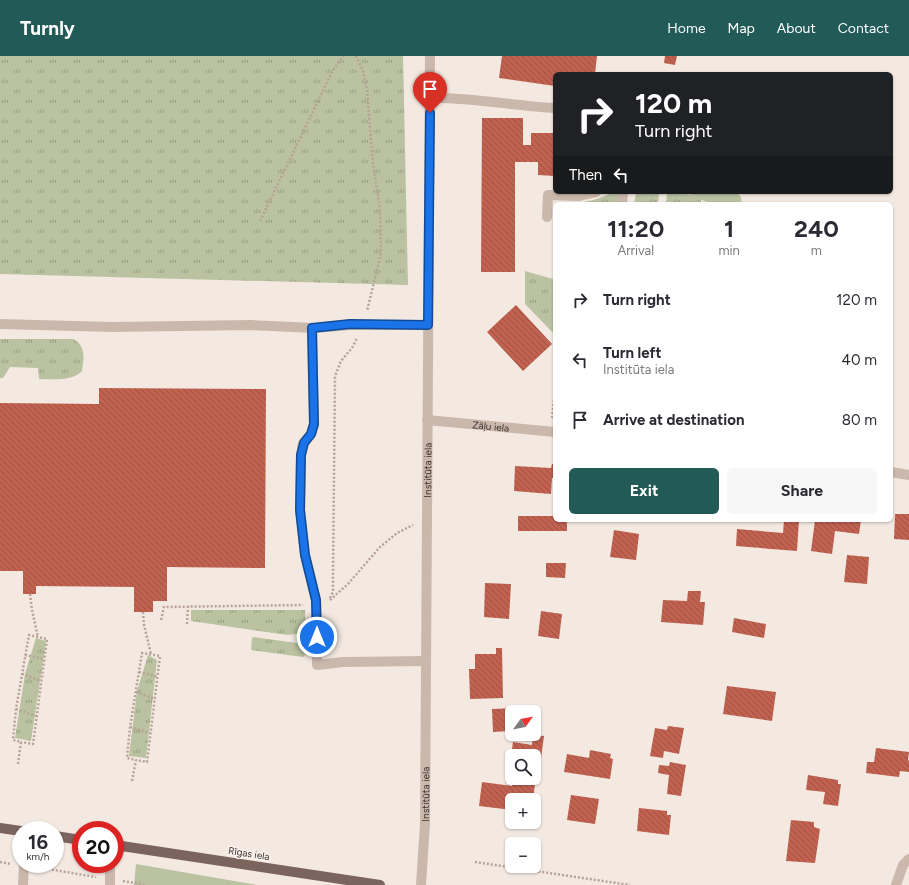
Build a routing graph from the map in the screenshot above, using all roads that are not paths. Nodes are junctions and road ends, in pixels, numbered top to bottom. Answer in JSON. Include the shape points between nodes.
{"nodes":[{"id":1,"x":430,"y":56,"type":"edge"},
{"id":2,"x":430,"y":98,"type":"junction"},
{"id":3,"x":553,"y":108,"type":"edge"},
{"id":4,"x":587,"y":194,"type":"edge"},
{"id":5,"x":547,"y":217,"type":"dead end"},
{"id":6,"x":0,"y":324,"type":"edge"},
{"id":7,"x":428,"y":325,"type":"junction"},
{"id":8,"x":312,"y":328,"type":"junction"},
{"id":9,"x":427,"y":420,"type":"junction"},
{"id":10,"x":553,"y":432,"type":"edge"},
{"id":11,"x":893,"y":472,"type":"edge"},
{"id":12,"x":909,"y":475,"type":"edge"},
{"id":13,"x":426,"y":661,"type":"junction"},
{"id":14,"x":0,"y":828,"type":"edge"},
{"id":15,"x":12,"y":830,"type":"edge"},
{"id":16,"x":124,"y":846,"type":"edge"},
{"id":17,"x":909,"y":859,"type":"edge"},
{"id":18,"x":24,"y":873,"type":"edge"},
{"id":19,"x":23,"y":885,"type":"edge"},
{"id":20,"x":380,"y":885,"type":"edge"},
{"id":21,"x":421,"y":885,"type":"edge"},
{"id":22,"x":896,"y":885,"type":"edge"}],
"edges":[{"from":1,"to":2,"type":"street","name":"Institūta iela"},
{"from":2,"to":3,"type":"street","via":[[473,99]]},
{"from":2,"to":7,"type":"street","name":"Institūta iela"},
{"from":4,"to":5,"type":"street","via":[[548,196]]},
{"from":6,"to":8,"type":"street","via":[[112,327],[251,325]]},
{"from":7,"to":8,"type":"street","via":[[350,324]]},
{"from":7,"to":9,"type":"street","name":"Institūta iela"},
{"from":8,"to":13,"type":"street","via":[[314,424],[301,455],[300,510],[305,555],[316,600],[317,665],[343,662]]},
{"from":9,"to":10,"type":"street","name":"Zāļu iela"},
{"from":9,"to":13,"type":"street","name":"Institūta iela"},
{"from":11,"to":12,"type":"street"},
{"from":13,"to":21,"type":"street","name":"Institūta iela","via":[[425,824]]},
{"from":14,"to":15,"type":"main road"},
{"from":16,"to":20,"type":"main road","name":"Rīgas iela"},
{"from":17,"to":22,"type":"street","via":[[903,865]]},
{"from":18,"to":19,"type":"street"}]}
